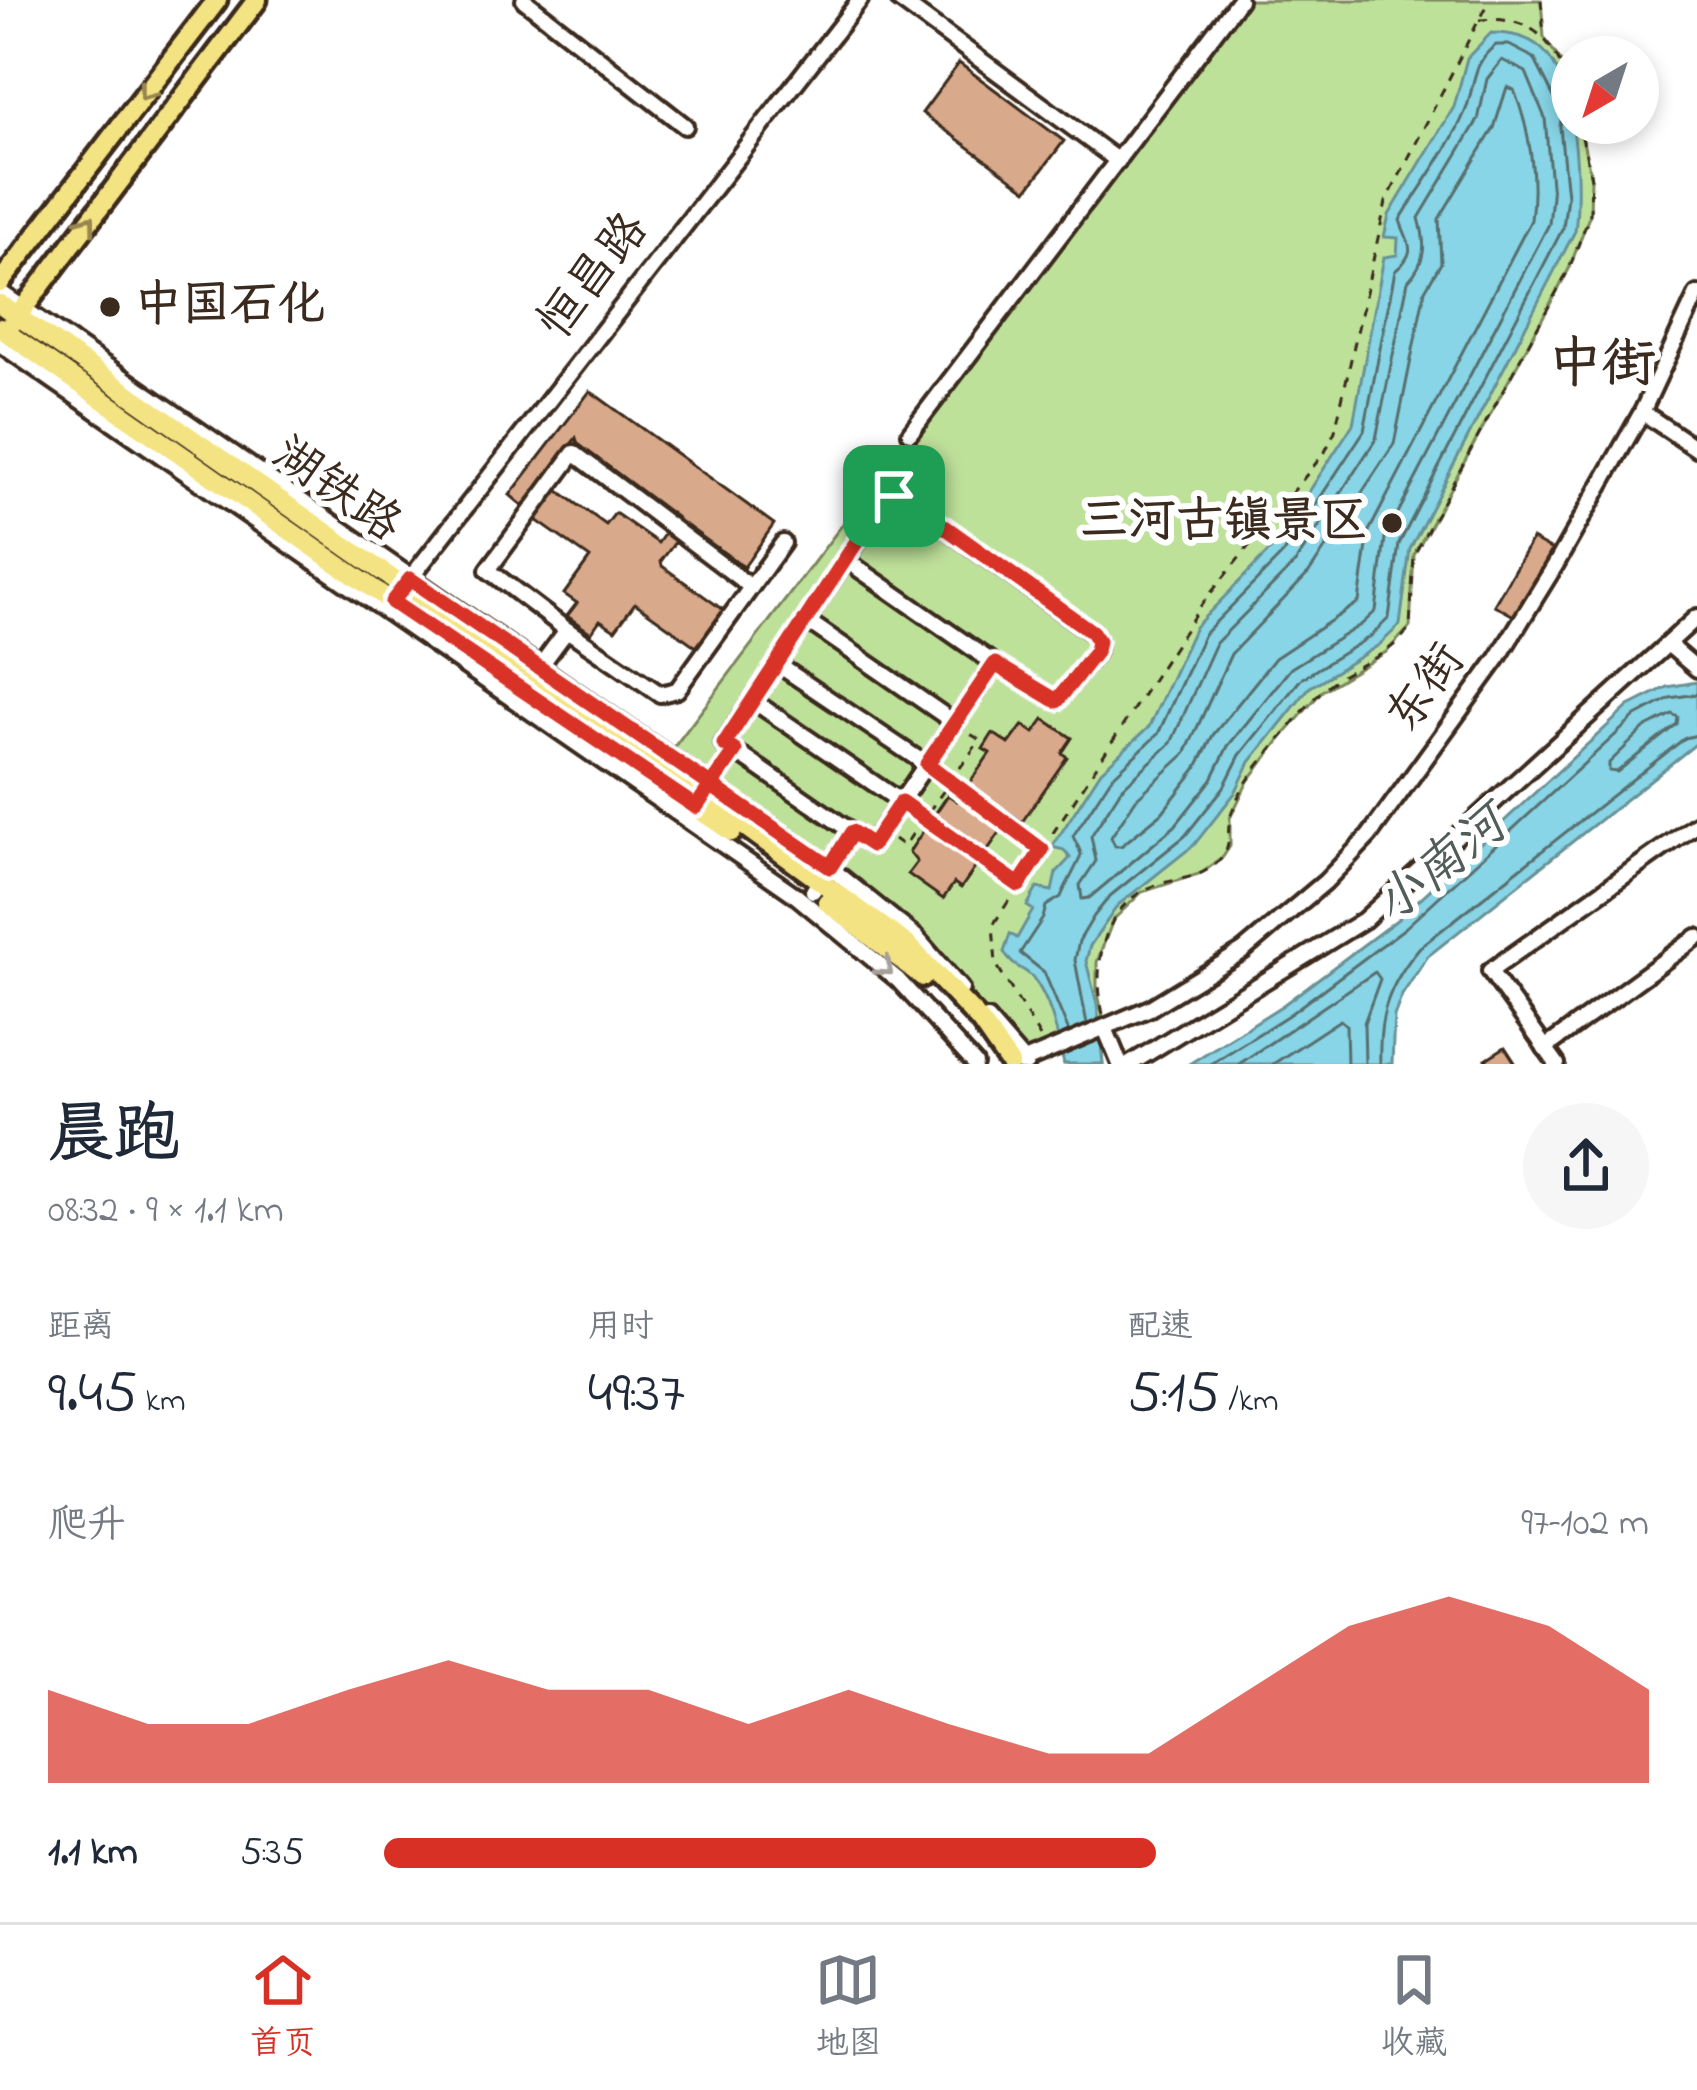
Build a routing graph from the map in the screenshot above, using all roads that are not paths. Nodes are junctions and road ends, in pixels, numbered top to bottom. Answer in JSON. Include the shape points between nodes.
{"nodes":[{"id":1,"x":217,"y":0,"type":"edge"},
{"id":2,"x":257,"y":0,"type":"edge"},
{"id":3,"x":524,"y":0,"type":"edge"},
{"id":4,"x":860,"y":0,"type":"edge"},
{"id":5,"x":899,"y":0,"type":"edge"},
{"id":6,"x":1239,"y":0,"type":"edge"},
{"id":7,"x":685,"y":126,"type":"dead end"},
{"id":8,"x":1118,"y":161,"type":"junction"},
{"id":9,"x":0,"y":288,"type":"edge"},
{"id":10,"x":1697,"y":293,"type":"edge"},
{"id":11,"x":0,"y":304,"type":"edge"},
{"id":12,"x":8,"y":328,"type":"edge"},
{"id":13,"x":1642,"y":412,"type":"junction"},
{"id":14,"x":910,"y":433,"type":"dead end"},
{"id":15,"x":1697,"y":449,"type":"edge"},
{"id":16,"x":783,"y":543,"type":"dead end"},
{"id":17,"x":846,"y":560,"type":"junction"},
{"id":18,"x":751,"y":587,"type":"junction"},
{"id":19,"x":402,"y":589,"type":"junction"},
{"id":20,"x":1697,"y":617,"type":"edge"},
{"id":21,"x":806,"y":620,"type":"junction"},
{"id":22,"x":567,"y":630,"type":"junction"},
{"id":23,"x":1669,"y":645,"type":"junction"},
{"id":24,"x":777,"y":664,"type":"junction"},
{"id":25,"x":995,"y":664,"type":"junction"},
{"id":26,"x":1697,"y":669,"type":"edge"},
{"id":27,"x":536,"y":672,"type":"junction"},
{"id":28,"x":752,"y":700,"type":"junction"},
{"id":29,"x":955,"y":723,"type":"junction"},
{"id":30,"x":735,"y":751,"type":"junction"},
{"id":31,"x":927,"y":764,"type":"junction"},
{"id":32,"x":703,"y":796,"type":"junction"},
{"id":33,"x":901,"y":802,"type":"junction"},
{"id":34,"x":1697,"y":824,"type":"edge"},
{"id":35,"x":852,"y":832,"type":"junction"},
{"id":36,"x":821,"y":880,"type":"junction"},
{"id":37,"x":1697,"y":937,"type":"edge"},
{"id":38,"x":1106,"y":1028,"type":"junction"},
{"id":39,"x":1545,"y":1048,"type":"junction"},
{"id":40,"x":1020,"y":1063,"type":"edge"},
{"id":41,"x":975,"y":1064,"type":"edge"},
{"id":42,"x":998,"y":1064,"type":"edge"},
{"id":43,"x":1120,"y":1064,"type":"edge"},
{"id":44,"x":1130,"y":1064,"type":"edge"},
{"id":45,"x":1557,"y":1064,"type":"edge"}],
"edges":[{"from":1,"to":9,"type":"main road","one_way":true},
{"from":12,"to":2,"type":"main road","one_way":true},
{"from":3,"to":7,"type":"street"},
{"from":4,"to":19,"type":"street","name":"恒昌路"},
{"from":5,"to":8,"type":"street"},
{"from":6,"to":8,"type":"street"},
{"from":8,"to":14,"type":"street"},
{"from":9,"to":12,"type":"street"},
{"from":10,"to":13,"type":"street","name":"东街"},
{"from":11,"to":12,"type":"main road","name":"湖铁路"},
{"from":12,"to":19,"type":"main road","name":"湖铁路"},
{"from":12,"to":41,"type":"street","one_way":true,"via":[[794,894],[898,980]]},
{"from":13,"to":15,"type":"street"},
{"from":13,"to":38,"type":"street","name":"东街","via":[[1498,658],[1369,836],[1243,951]]},
{"from":16,"to":18,"type":"street"},
{"from":17,"to":21,"type":"street"},
{"from":17,"to":25,"type":"street"},
{"from":17,"to":25,"type":"street","via":[[886,500],[903,497],[1098,641],[1057,701]]},
{"from":18,"to":22,"type":"street","via":[[670,693],[660,694]]},
{"from":18,"to":22,"type":"street","via":[[574,453],[488,570]]},
{"from":19,"to":27,"type":"main road","name":"湖铁路"},
{"from":19,"to":32,"type":"main road","name":"湖铁路"},
{"from":20,"to":23,"type":"street"},
{"from":21,"to":24,"type":"street"},
{"from":21,"to":29,"type":"street"},
{"from":22,"to":27,"type":"street"},
{"from":23,"to":26,"type":"street"},
{"from":23,"to":44,"type":"street","via":[[1364,920]]},
{"from":24,"to":28,"type":"street"},
{"from":24,"to":31,"type":"street"},
{"from":25,"to":29,"type":"street"},
{"from":27,"to":32,"type":"main road","name":"湖铁路"},
{"from":28,"to":30,"type":"street","via":[[724,744]]},
{"from":28,"to":33,"type":"street"},
{"from":29,"to":31,"type":"street"},
{"from":30,"to":32,"type":"street"},
{"from":30,"to":35,"type":"street"},
{"from":31,"to":33,"type":"street"},
{"from":32,"to":36,"type":"main road","name":"湖铁路"},
{"from":32,"to":36,"type":"street"},
{"from":33,"to":35,"type":"street","via":[[872,845]]},
{"from":34,"to":39,"type":"street","via":[[1490,971]]},
{"from":35,"to":36,"type":"street"},
{"from":36,"to":40,"type":"main road","name":"湖铁路","via":[[908,945]]},
{"from":36,"to":42,"type":"main road","name":"湖铁路","via":[[916,970]]},
{"from":37,"to":39,"type":"street"},
{"from":38,"to":40,"type":"street","name":"东街"},
{"from":38,"to":43,"type":"street"},
{"from":39,"to":45,"type":"street"}]}
